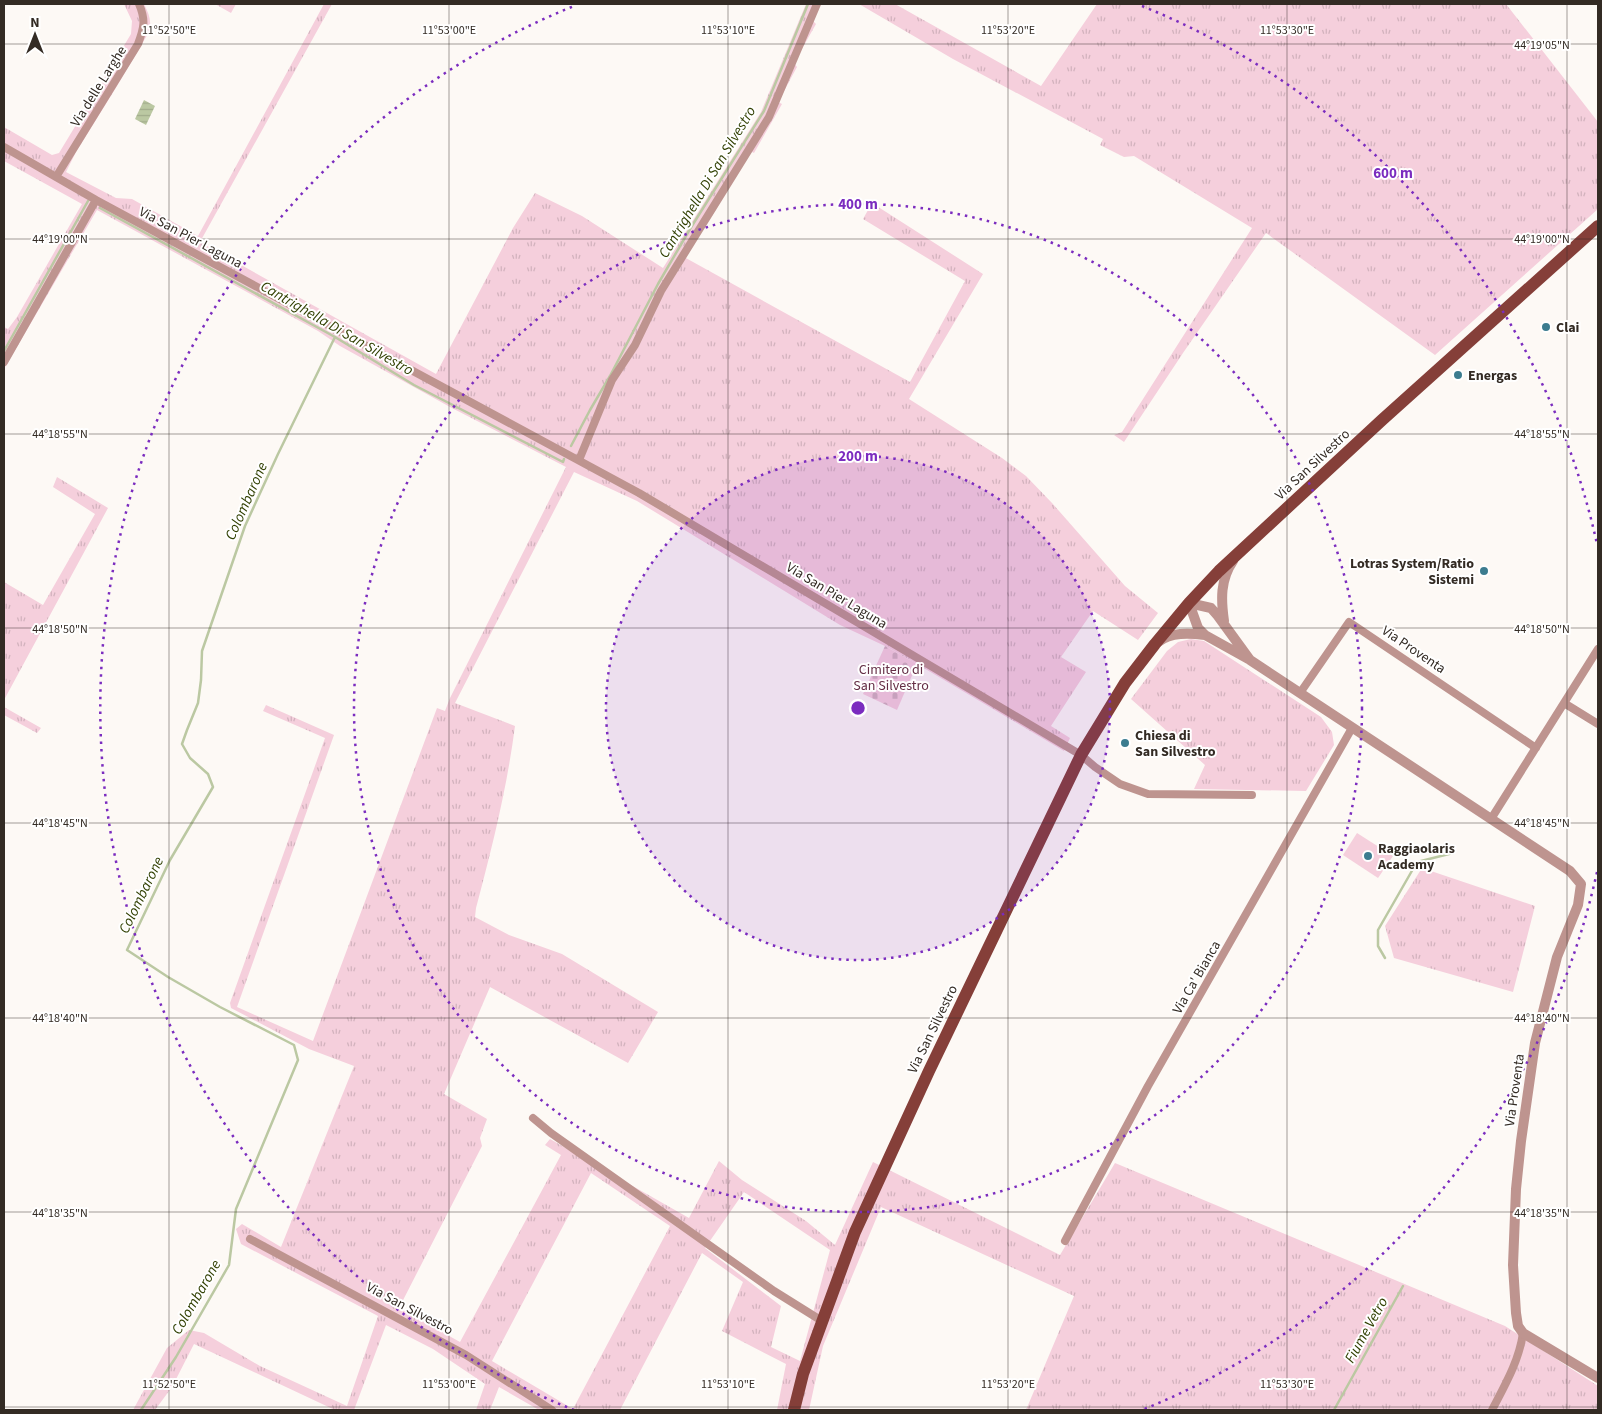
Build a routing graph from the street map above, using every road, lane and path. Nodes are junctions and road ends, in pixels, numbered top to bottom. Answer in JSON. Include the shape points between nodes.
{"nodes":[{"id":1,"x":139,"y":4,"type":"edge"},
{"id":2,"x":817,"y":4,"type":"edge"},
{"id":3,"x":4,"y":148,"type":"edge"},
{"id":4,"x":56,"y":177,"type":"junction"},
{"id":5,"x":96,"y":200,"type":"junction"},
{"id":6,"x":1598,"y":226,"type":"edge"},
{"id":7,"x":4,"y":362,"type":"edge"},
{"id":8,"x":579,"y":460,"type":"junction"},
{"id":9,"x":1240,"y":552,"type":"junction"},
{"id":10,"x":1189,"y":603,"type":"junction"},
{"id":11,"x":1224,"y":622,"type":"junction"},
{"id":12,"x":1205,"y":635,"type":"junction"},
{"id":13,"x":1155,"y":644,"type":"junction"},
{"id":14,"x":1598,"y":649,"type":"edge"},
{"id":15,"x":1250,"y":660,"type":"junction"},
{"id":16,"x":1300,"y":693,"type":"junction"},
{"id":17,"x":1564,"y":703,"type":"junction"},
{"id":18,"x":1598,"y":724,"type":"edge"},
{"id":19,"x":1352,"y":728,"type":"junction"},
{"id":20,"x":1536,"y":748,"type":"junction"},
{"id":21,"x":1081,"y":755,"type":"junction"},
{"id":22,"x":1252,"y":795,"type":"dead end"},
{"id":23,"x":1491,"y":819,"type":"junction"},
{"id":24,"x":533,"y":1118,"type":"dead end"},
{"id":25,"x":250,"y":1239,"type":"dead end"},
{"id":26,"x":1065,"y":1241,"type":"dead end"},
{"id":27,"x":822,"y":1321,"type":"junction"},
{"id":28,"x":1523,"y":1333,"type":"junction"},
{"id":29,"x":1598,"y":1378,"type":"edge"},
{"id":30,"x":552,"y":1410,"type":"edge"},
{"id":31,"x":794,"y":1410,"type":"edge"},
{"id":32,"x":1492,"y":1410,"type":"edge"}],
"edges":[{"from":1,"to":4,"type":"street","name":"Via delle Larghe","via":[[144,28],[138,44]]},
{"from":2,"to":8,"type":"street","via":[[769,118],[661,291],[635,345],[612,380]]},
{"from":3,"to":4,"type":"street","name":"Via San Pier Laguna"},
{"from":4,"to":5,"type":"street","name":"Via San Pier Laguna"},
{"from":5,"to":7,"type":"street"},
{"from":5,"to":8,"type":"street","name":"Via San Pier Laguna"},
{"from":6,"to":9,"type":"main road","name":"Via San Silvestro"},
{"from":8,"to":21,"type":"street","name":"Via San Pier Laguna"},
{"from":9,"to":10,"type":"main road","name":"Via San Silvestro"},
{"from":9,"to":11,"type":"street","name":"Via Proventa","via":[[1222,584]]},
{"from":10,"to":11,"type":"street","name":"Via Proventa","via":[[1211,608]]},
{"from":10,"to":12,"type":"street","via":[[1198,628]]},
{"from":10,"to":13,"type":"main road","name":"Via San Silvestro"},
{"from":11,"to":15,"type":"street","name":"Via Proventa"},
{"from":12,"to":13,"type":"street","name":"Via Proventa","via":[[1182,634]]},
{"from":12,"to":15,"type":"street","name":"Via Proventa"},
{"from":13,"to":21,"type":"main road","name":"Via San Silvestro","via":[[1125,683]]},
{"from":14,"to":17,"type":"street"},
{"from":15,"to":16,"type":"street","name":"Via Proventa"},
{"from":16,"to":19,"type":"street","name":"Via Proventa"},
{"from":16,"to":20,"type":"street","name":"Via Proventa","via":[[1349,622]]},
{"from":17,"to":18,"type":"street"},
{"from":17,"to":20,"type":"street"},
{"from":19,"to":23,"type":"street","name":"Via Proventa"},
{"from":19,"to":26,"type":"street","name":"Via Ca' Bianca","via":[[1148,1086]]},
{"from":20,"to":23,"type":"street"},
{"from":21,"to":22,"type":"street","via":[[1120,784],[1148,794]]},
{"from":21,"to":27,"type":"main road","name":"Via San Silvestro","via":[[855,1232]]},
{"from":23,"to":28,"type":"street","name":"Via Proventa","via":[[1570,871],[1581,884],[1578,904],[1556,957],[1535,1043],[1521,1141],[1513,1265],[1516,1313]]},
{"from":24,"to":27,"type":"street","via":[[774,1291]]},
{"from":25,"to":30,"type":"street","name":"Via San Silvestro","via":[[466,1356]]},
{"from":27,"to":31,"type":"main road","name":"Via San Silvestro"},
{"from":28,"to":29,"type":"street"},
{"from":28,"to":32,"type":"street","via":[[1514,1367]]}]}
